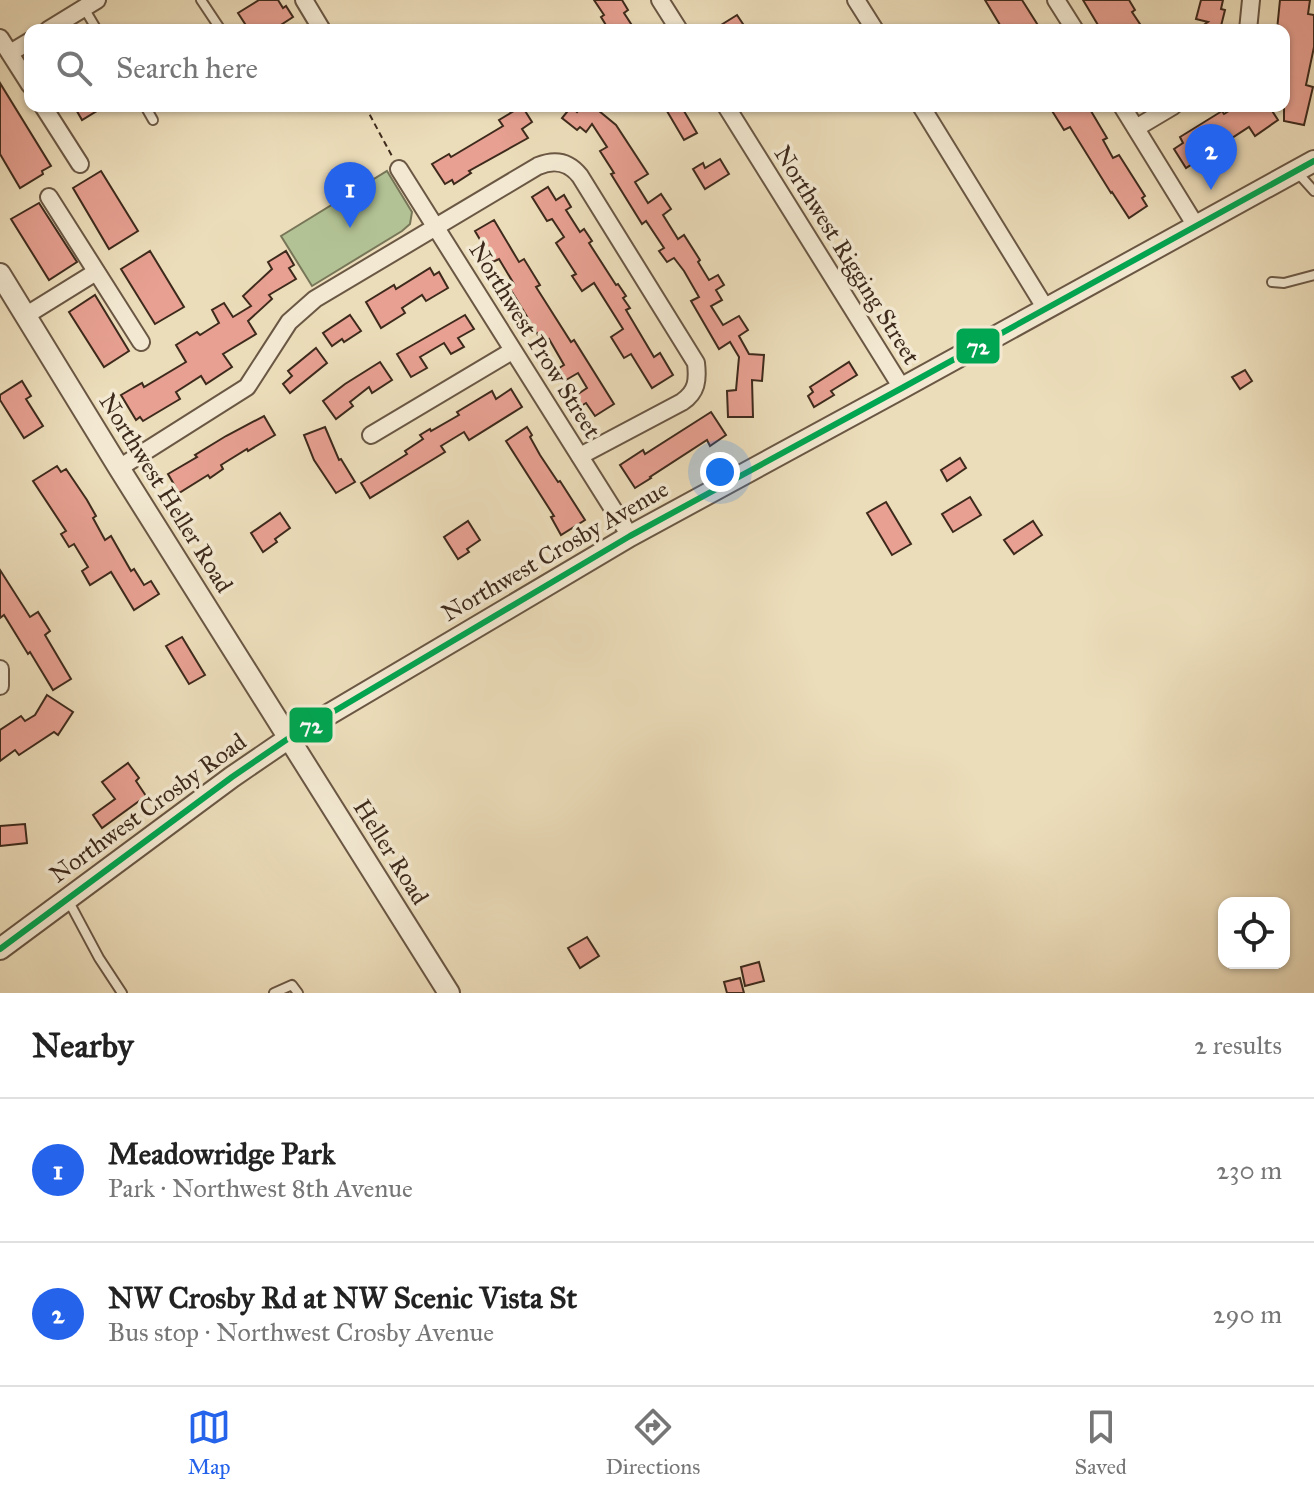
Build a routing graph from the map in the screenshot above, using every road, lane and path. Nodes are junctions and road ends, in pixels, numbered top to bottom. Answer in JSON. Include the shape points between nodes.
{"nodes":[{"id":1,"x":201,"y":0,"type":"edge"},
{"id":2,"x":304,"y":0,"type":"edge"},
{"id":3,"x":660,"y":0,"type":"edge"},
{"id":4,"x":856,"y":0,"type":"edge"},
{"id":5,"x":1056,"y":0,"type":"edge"},
{"id":6,"x":1251,"y":0,"type":"edge"},
{"id":7,"x":90,"y":4,"type":"edge"},
{"id":8,"x":58,"y":24,"type":"edge"},
{"id":9,"x":95,"y":24,"type":"edge"},
{"id":10,"x":217,"y":24,"type":"edge"},
{"id":11,"x":318,"y":24,"type":"edge"},
{"id":12,"x":675,"y":24,"type":"edge"},
{"id":13,"x":871,"y":24,"type":"edge"},
{"id":14,"x":1071,"y":24,"type":"edge"},
{"id":15,"x":1249,"y":24,"type":"edge"},
{"id":16,"x":0,"y":38,"type":"edge"},
{"id":17,"x":24,"y":45,"type":"edge"},
{"id":18,"x":10,"y":53,"type":"junction"},
{"id":19,"x":24,"y":75,"type":"edge"},
{"id":20,"x":47,"y":112,"type":"edge"},
{"id":21,"x":148,"y":112,"type":"edge"},
{"id":22,"x":368,"y":112,"type":"edge"},
{"id":23,"x":730,"y":112,"type":"edge"},
{"id":24,"x":925,"y":112,"type":"edge"},
{"id":25,"x":1126,"y":112,"type":"edge"},
{"id":26,"x":1163,"y":112,"type":"edge"},
{"id":27,"x":153,"y":120,"type":"dead end"},
{"id":28,"x":1136,"y":128,"type":"junction"},
{"id":29,"x":80,"y":164,"type":"dead end"},
{"id":30,"x":1305,"y":166,"type":"edge"},
{"id":31,"x":399,"y":169,"type":"joint"},
{"id":32,"x":1314,"y":191,"type":"edge"},
{"id":33,"x":49,"y":197,"type":"dead end"},
{"id":34,"x":1196,"y":226,"type":"junction"},
{"id":35,"x":436,"y":227,"type":"junction"},
{"id":36,"x":96,"y":272,"type":"junction"},
{"id":37,"x":0,"y":274,"type":"edge"},
{"id":38,"x":1314,"y":275,"type":"edge"},
{"id":39,"x":1272,"y":282,"type":"dead end"},
{"id":40,"x":1046,"y":309,"type":"junction"},
{"id":41,"x":25,"y":316,"type":"junction"},
{"id":42,"x":141,"y":342,"type":"dead end"},
{"id":43,"x":512,"y":351,"type":"junction"},
{"id":44,"x":902,"y":388,"type":"junction"},
{"id":45,"x":371,"y":435,"type":"dead end"},
{"id":46,"x":580,"y":456,"type":"junction"},
{"id":47,"x":119,"y":468,"type":"junction"},
{"id":48,"x":630,"y":536,"type":"junction"},
{"id":49,"x":0,"y":669,"type":"edge"},
{"id":50,"x":0,"y":686,"type":"edge"},
{"id":51,"x":289,"y":738,"type":"junction"},
{"id":52,"x":67,"y":899,"type":"junction"},
{"id":53,"x":0,"y":949,"type":"edge"},
{"id":54,"x":122,"y":993,"type":"edge"},
{"id":55,"x":274,"y":993,"type":"edge"},
{"id":56,"x":298,"y":993,"type":"edge"},
{"id":57,"x":449,"y":993,"type":"edge"}],
"edges":[{"from":1,"to":10,"type":"lane"},
{"from":2,"to":11,"type":"street"},
{"from":3,"to":12,"type":"street"},
{"from":4,"to":13,"type":"street"},
{"from":5,"to":14,"type":"street"},
{"from":6,"to":15,"type":"street"},
{"from":7,"to":8,"type":"street"},
{"from":7,"to":9,"type":"lane"},
{"from":16,"to":18,"type":"street"},
{"from":17,"to":18,"type":"street"},
{"from":18,"to":19,"type":"street"},
{"from":20,"to":29,"type":"street"},
{"from":21,"to":27,"type":"lane"},
{"from":22,"to":31,"type":"path"},
{"from":23,"to":44,"type":"street","name":"Northwest Rigging Street"},
{"from":24,"to":40,"type":"street"},
{"from":25,"to":28,"type":"street"},
{"from":26,"to":28,"type":"street"},
{"from":28,"to":34,"type":"street"},
{"from":30,"to":32,"type":"lane"},
{"from":30,"to":34,"type":"street","name":"Northwest Crosby Avenue"},
{"from":31,"to":35,"type":"street","name":"Northwest Prow Street"},
{"from":33,"to":36,"type":"street"},
{"from":34,"to":40,"type":"street","name":"Northwest Crosby Avenue"},
{"from":35,"to":43,"type":"street","name":"Northwest Prow Street"},
{"from":35,"to":46,"type":"street","via":[[546,163],[565,163],[580,176],[696,363],[698,375],[696,388],[682,402]]},
{"from":35,"to":47,"type":"street","via":[[315,299],[289,322],[247,387]]},
{"from":36,"to":41,"type":"street"},
{"from":36,"to":42,"type":"street"},
{"from":37,"to":41,"type":"street","name":"Northwest Heller Road"},
{"from":38,"to":39,"type":"lane"},
{"from":40,"to":44,"type":"street","name":"Northwest Crosby Avenue"},
{"from":41,"to":47,"type":"street","name":"Northwest Heller Road"},
{"from":43,"to":45,"type":"street"},
{"from":43,"to":46,"type":"street","name":"Northwest Prow Street"},
{"from":44,"to":48,"type":"street","name":"Northwest Crosby Avenue"},
{"from":46,"to":48,"type":"street","name":"Northwest Prow Street"},
{"from":47,"to":51,"type":"street","name":"Northwest Heller Road"},
{"from":48,"to":51,"type":"street","name":"Northwest Crosby Avenue"},
{"from":49,"to":50,"type":"street"},
{"from":51,"to":52,"type":"street","name":"Northwest Crosby Road"},
{"from":51,"to":57,"type":"street","name":"Heller Road"},
{"from":52,"to":53,"type":"street","name":"Northwest Crosby Road"},
{"from":52,"to":54,"type":"lane"},
{"from":55,"to":56,"type":"lane","via":[[292,985]]}]}
